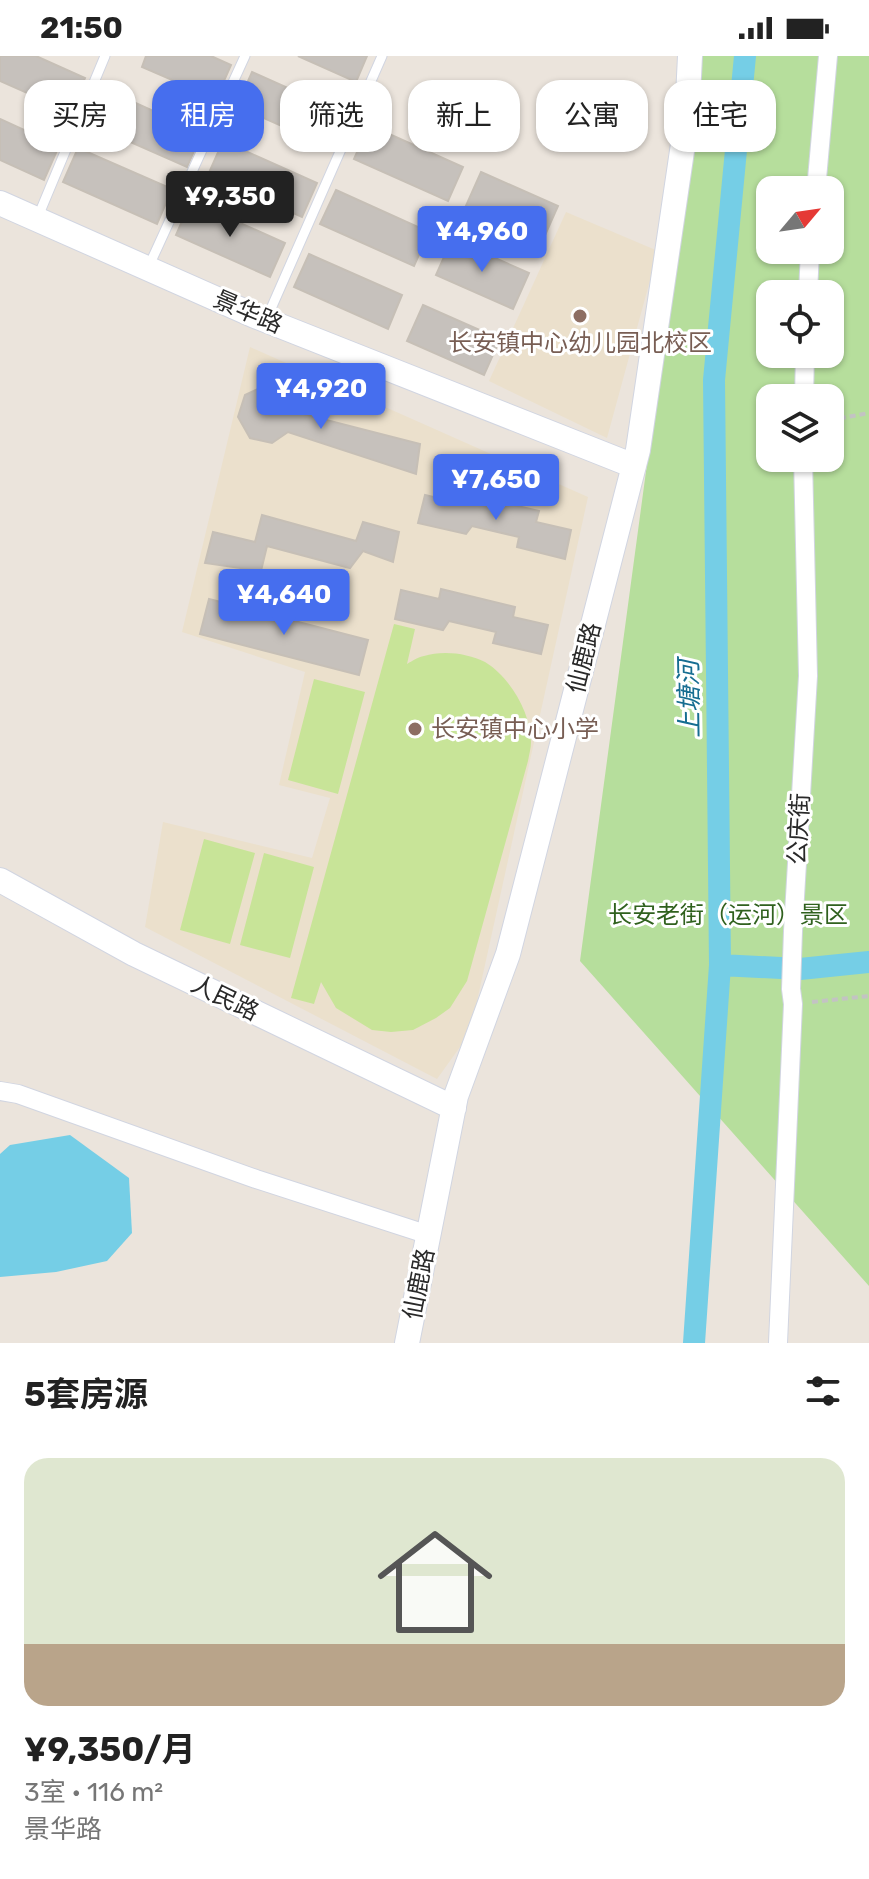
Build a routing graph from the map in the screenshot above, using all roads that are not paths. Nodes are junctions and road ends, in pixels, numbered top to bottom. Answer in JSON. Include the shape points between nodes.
{"nodes":[{"id":1,"x":105,"y":56,"type":"edge"},
{"id":2,"x":245,"y":56,"type":"edge"},
{"id":3,"x":382,"y":56,"type":"edge"},
{"id":4,"x":690,"y":56,"type":"edge"},
{"id":5,"x":828,"y":56,"type":"edge"},
{"id":6,"x":817,"y":176,"type":"edge"},
{"id":7,"x":0,"y":203,"type":"edge"},
{"id":8,"x":37,"y":219,"type":"junction"},
{"id":9,"x":148,"y":269,"type":"junction"},
{"id":10,"x":266,"y":321,"type":"junction"},
{"id":11,"x":634,"y":466,"type":"junction"},
{"id":12,"x":803,"y":472,"type":"edge"},
{"id":13,"x":0,"y":880,"type":"edge"},
{"id":14,"x":0,"y":1091,"type":"edge"},
{"id":15,"x":454,"y":1108,"type":"junction"},
{"id":16,"x":429,"y":1235,"type":"junction"},
{"id":17,"x":407,"y":1343,"type":"edge"},
{"id":18,"x":778,"y":1343,"type":"edge"}],
"edges":[{"from":1,"to":8,"type":"lane"},
{"from":2,"to":9,"type":"lane"},
{"from":3,"to":10,"type":"lane"},
{"from":4,"to":11,"type":"street","name":"仙鹿路","via":[[687,117]]},
{"from":5,"to":6,"type":"street"},
{"from":7,"to":8,"type":"street","name":"景华路"},
{"from":8,"to":9,"type":"street","name":"景华路"},
{"from":9,"to":10,"type":"street","name":"景华路"},
{"from":10,"to":11,"type":"street","name":"景华路"},
{"from":11,"to":15,"type":"street","name":"仙鹿路","via":[[508,954]]},
{"from":12,"to":18,"type":"street","name":"公庆街","via":[[808,676]]},
{"from":13,"to":15,"type":"street","name":"人民路","via":[[134,954]]},
{"from":14,"to":16,"type":"street"},
{"from":15,"to":16,"type":"street","name":"仙鹿路"},
{"from":16,"to":17,"type":"street","name":"仙鹿路"}]}
